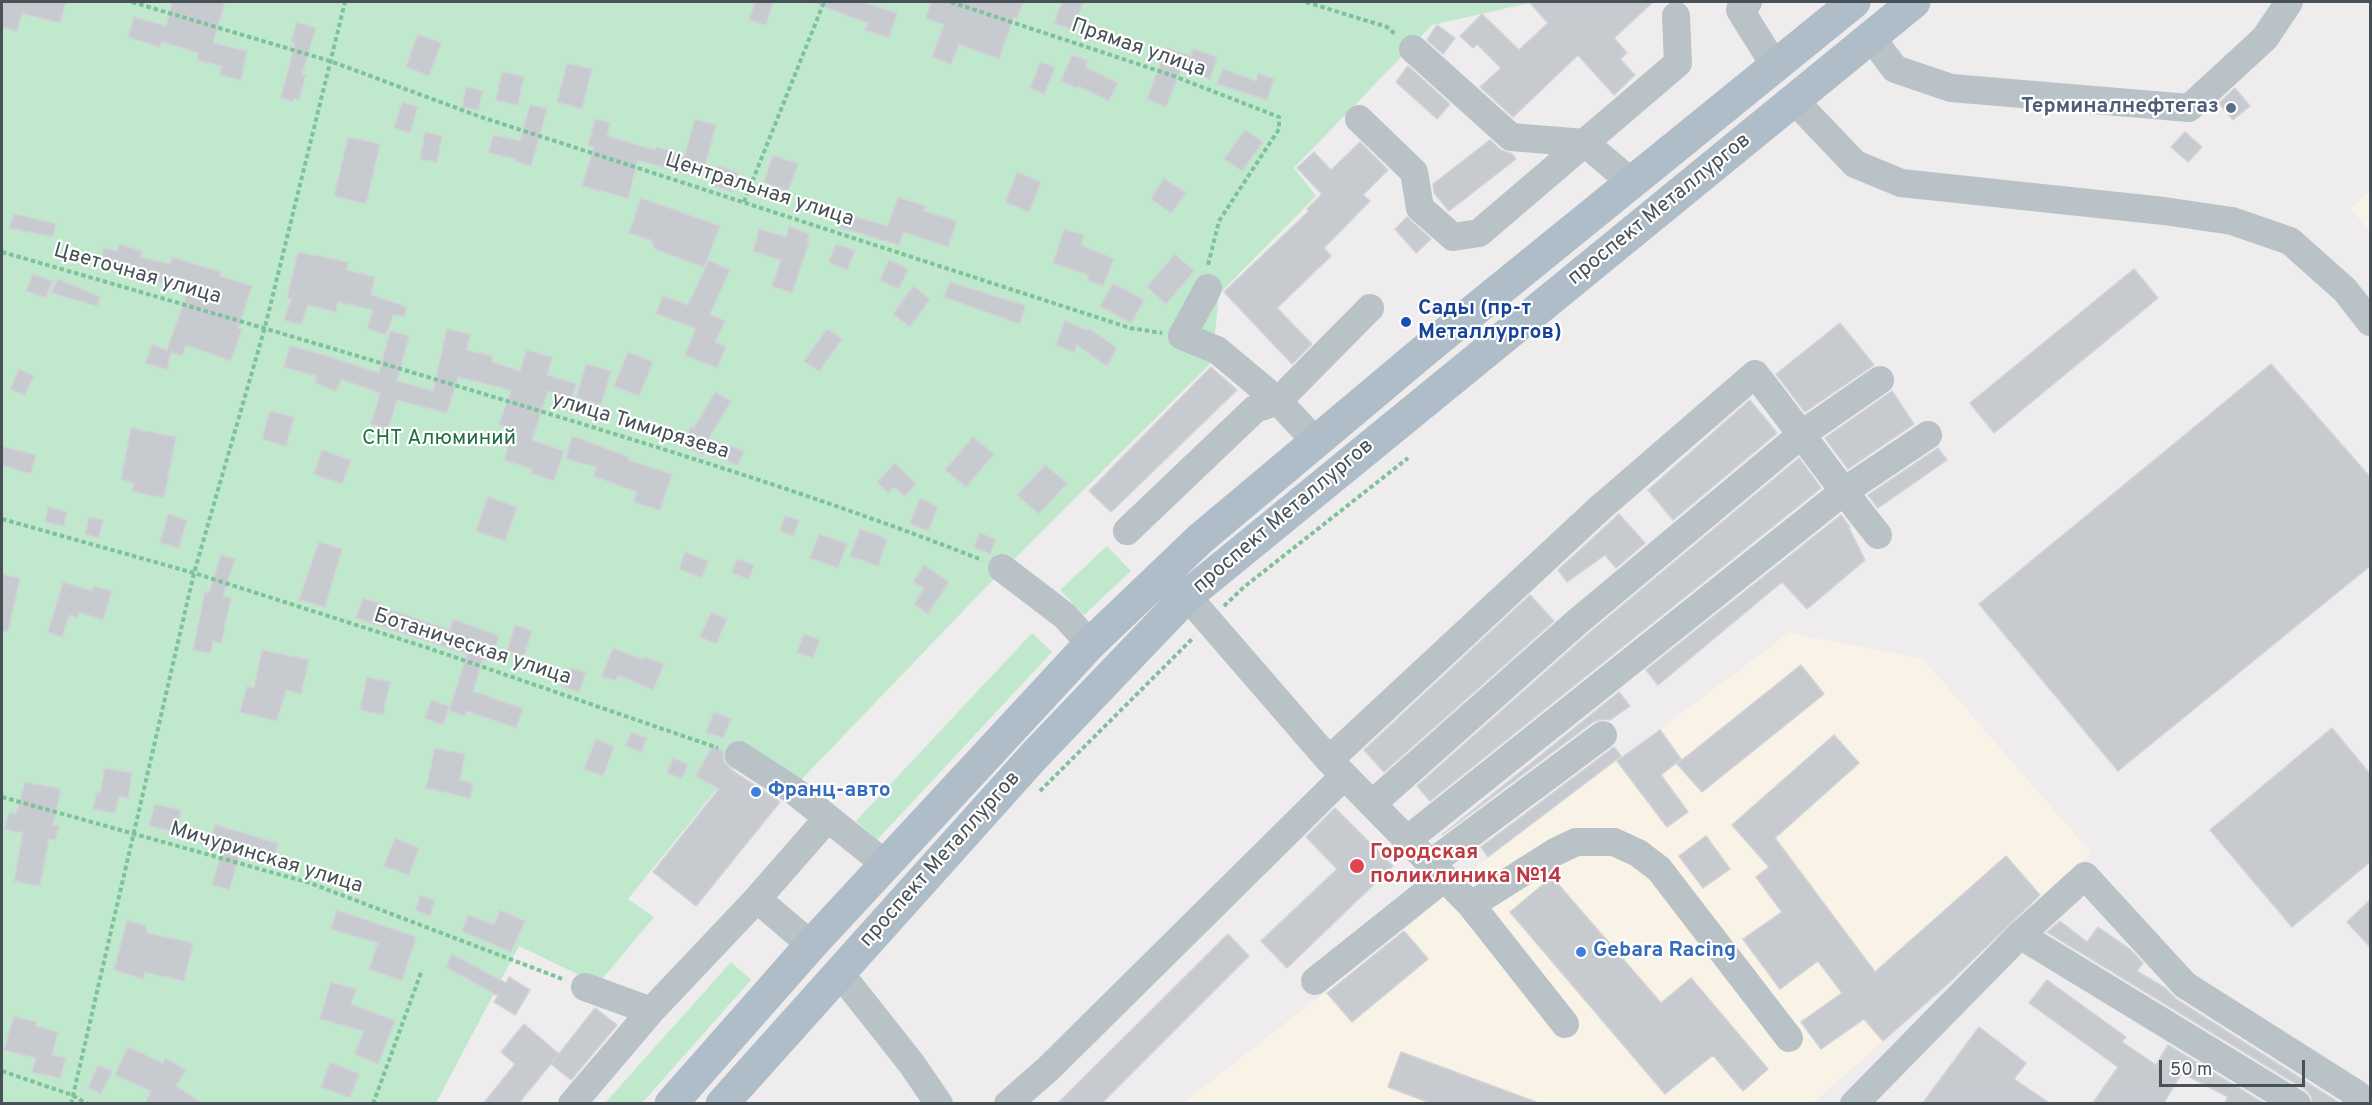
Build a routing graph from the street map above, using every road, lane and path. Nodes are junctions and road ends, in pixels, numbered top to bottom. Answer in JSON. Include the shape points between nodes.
{"nodes":[{"id":1,"x":132,"y":2,"type":"edge"},
{"id":2,"x":345,"y":2,"type":"edge"},
{"id":3,"x":824,"y":2,"type":"edge"},
{"id":4,"x":951,"y":2,"type":"edge"},
{"id":5,"x":1306,"y":2,"type":"edge"},
{"id":6,"x":1748,"y":2,"type":"edge"},
{"id":7,"x":1854,"y":2,"type":"edge"},
{"id":8,"x":1914,"y":2,"type":"edge"},
{"id":9,"x":2289,"y":2,"type":"edge"},
{"id":10,"x":1676,"y":16,"type":"dead end"},
{"id":11,"x":1871,"y":37,"type":"junction"},
{"id":12,"x":1413,"y":49,"type":"joint"},
{"id":13,"x":330,"y":61,"type":"junction"},
{"id":14,"x":1775,"y":66,"type":"junction"},
{"id":15,"x":1795,"y":101,"type":"junction"},
{"id":16,"x":1359,"y":118,"type":"dead end"},
{"id":17,"x":1585,"y":143,"type":"junction"},
{"id":18,"x":1631,"y":183,"type":"junction"},
{"id":19,"x":744,"y":202,"type":"junction"},
{"id":20,"x":2,"y":252,"type":"edge"},
{"id":21,"x":1208,"y":288,"type":"joint"},
{"id":22,"x":1370,"y":309,"type":"dead end"},
{"id":23,"x":2370,"y":322,"type":"edge"},
{"id":24,"x":265,"y":327,"type":"junction"},
{"id":25,"x":1182,"y":336,"type":"junction"},
{"id":26,"x":1880,"y":380,"type":"dead end"},
{"id":27,"x":1278,"y":401,"type":"junction"},
{"id":28,"x":1802,"y":434,"type":"junction"},
{"id":29,"x":1928,"y":435,"type":"dead end"},
{"id":30,"x":1317,"y":443,"type":"junction"},
{"id":31,"x":1408,"y":458,"type":"dead end"},
{"id":32,"x":1843,"y":492,"type":"junction"},
{"id":33,"x":2,"y":519,"type":"edge"},
{"id":34,"x":1127,"y":531,"type":"dead end"},
{"id":35,"x":1878,"y":535,"type":"dead end"},
{"id":36,"x":1002,"y":568,"type":"joint"},
{"id":37,"x":194,"y":573,"type":"junction"},
{"id":38,"x":1187,"y":596,"type":"junction"},
{"id":39,"x":1209,"y":622,"type":"junction"},
{"id":40,"x":1090,"y":644,"type":"junction"},
{"id":41,"x":1603,"y":735,"type":"dead end"},
{"id":42,"x":739,"y":755,"type":"joint"},
{"id":43,"x":1336,"y":768,"type":"junction"},
{"id":44,"x":1037,"y":794,"type":"dead end"},
{"id":45,"x":2,"y":797,"type":"edge"},
{"id":46,"x":1372,"y":804,"type":"junction"},
{"id":47,"x":827,"y":819,"type":"junction"},
{"id":48,"x":132,"y":834,"type":"junction"},
{"id":49,"x":1407,"y":840,"type":"junction"},
{"id":50,"x":885,"y":864,"type":"junction"},
{"id":51,"x":1437,"y":871,"type":"junction"},
{"id":52,"x":758,"y":899,"type":"junction"},
{"id":53,"x":1471,"y":905,"type":"junction"},
{"id":54,"x":2020,"y":935,"type":"junction"},
{"id":55,"x":811,"y":945,"type":"junction"},
{"id":56,"x":422,"y":970,"type":"dead end"},
{"id":57,"x":839,"y":972,"type":"junction"},
{"id":58,"x":1315,"y":981,"type":"dead end"},
{"id":59,"x":585,"y":987,"type":"joint"},
{"id":60,"x":651,"y":1011,"type":"junction"},
{"id":61,"x":1565,"y":1024,"type":"dead end"},
{"id":62,"x":1789,"y":1038,"type":"dead end"},
{"id":63,"x":2,"y":1071,"type":"edge"},
{"id":64,"x":2366,"y":1091,"type":"edge"},
{"id":65,"x":72,"y":1095,"type":"junction"},
{"id":66,"x":70,"y":1104,"type":"edge"},
{"id":67,"x":88,"y":1104,"type":"edge"},
{"id":68,"x":373,"y":1104,"type":"edge"},
{"id":69,"x":572,"y":1104,"type":"edge"},
{"id":70,"x":670,"y":1104,"type":"edge"},
{"id":71,"x":722,"y":1104,"type":"edge"},
{"id":72,"x":939,"y":1104,"type":"edge"},
{"id":73,"x":1008,"y":1104,"type":"edge"},
{"id":74,"x":1854,"y":1104,"type":"edge"},
{"id":75,"x":2296,"y":1104,"type":"edge"}],
"edges":[{"from":1,"to":13,"type":"path","name":"Центральная улица"},
{"from":2,"to":13,"type":"path"},
{"from":3,"to":19,"type":"path"},
{"from":4,"to":21,"type":"path","name":"Прямая улица","via":[[1171,75],[1279,117],[1279,129],[1219,221],[1208,262]]},
{"from":5,"to":12,"type":"path","via":[[1387,27]]},
{"from":6,"to":14,"type":"lane","via":[[1740,10]]},
{"from":7,"to":14,"type":"main road","name":"проспект Металлургов"},
{"from":8,"to":11,"type":"main road","name":"проспект Металлургов"},
{"from":9,"to":11,"type":"lane","via":[[2265,38],[2189,108],[1952,88],[1895,69]]},
{"from":10,"to":17,"type":"lane","via":[[1678,63]]},
{"from":11,"to":15,"type":"main road","name":"проспект Металлургов"},
{"from":12,"to":17,"type":"lane","via":[[1511,137]]},
{"from":13,"to":19,"type":"path","name":"Центральная улица","via":[[478,116]]},
{"from":13,"to":24,"type":"path"},
{"from":14,"to":18,"type":"main road","name":"проспект Металлургов"},
{"from":15,"to":23,"type":"lane","via":[[1856,164],[1901,183],[2232,221],[2290,241],[2344,290]]},
{"from":15,"to":38,"type":"main road","name":"проспект Металлургов"},
{"from":16,"to":17,"type":"lane","via":[[1414,172],[1420,208],[1453,237],[1479,233]]},
{"from":17,"to":18,"type":"lane"},
{"from":18,"to":30,"type":"main road","name":"проспект Металлургов"},
{"from":19,"to":25,"type":"path","name":"Центральная улица","via":[[1130,328]]},
{"from":20,"to":24,"type":"path","name":"Цветочная улица"},
{"from":21,"to":25,"type":"lane"},
{"from":22,"to":27,"type":"lane"},
{"from":24,"to":36,"type":"path","name":"улица Тимирязева","via":[[691,457]]},
{"from":24,"to":37,"type":"path"},
{"from":25,"to":27,"type":"lane","via":[[1217,350]]},
{"from":26,"to":28,"type":"lane"},
{"from":27,"to":30,"type":"lane"},
{"from":27,"to":34,"type":"lane","via":[[1256,409]]},
{"from":28,"to":32,"type":"lane"},
{"from":28,"to":43,"type":"lane","via":[[1755,374],[1600,508]]},
{"from":28,"to":46,"type":"lane","via":[[1577,622]]},
{"from":29,"to":32,"type":"lane"},
{"from":30,"to":40,"type":"main road","name":"проспект Металлургов","via":[[1200,538]]},
{"from":31,"to":39,"type":"path","via":[[1244,587]]},
{"from":32,"to":35,"type":"lane"},
{"from":32,"to":49,"type":"lane"},
{"from":33,"to":37,"type":"path","name":"Ботаническая улица"},
{"from":36,"to":40,"type":"lane","via":[[1065,616]]},
{"from":37,"to":42,"type":"path","name":"Ботаническая улица"},
{"from":37,"to":48,"type":"path"},
{"from":38,"to":39,"type":"lane"},
{"from":38,"to":57,"type":"main road","name":"проспект Металлургов","via":[[1034,756]]},
{"from":39,"to":43,"type":"lane"},
{"from":39,"to":44,"type":"path"},
{"from":40,"to":50,"type":"main road","name":"проспект Металлургов"},
{"from":41,"to":51,"type":"lane"},
{"from":42,"to":47,"type":"lane","via":[[793,790]]},
{"from":43,"to":46,"type":"lane"},
{"from":43,"to":73,"type":"lane","via":[[1049,1068]]},
{"from":45,"to":48,"type":"path","name":"Мичуринская улица"},
{"from":46,"to":49,"type":"lane"},
{"from":47,"to":50,"type":"lane"},
{"from":47,"to":52,"type":"lane"},
{"from":48,"to":59,"type":"path","name":"Мичуринская улица","via":[[310,883]]},
{"from":48,"to":65,"type":"path"},
{"from":49,"to":51,"type":"lane"},
{"from":50,"to":55,"type":"main road","name":"проспект Металлургов"},
{"from":51,"to":53,"type":"lane"},
{"from":51,"to":58,"type":"lane"},
{"from":52,"to":55,"type":"lane"},
{"from":52,"to":60,"type":"lane"},
{"from":53,"to":61,"type":"lane"},
{"from":53,"to":62,"type":"lane","via":[[1576,842],[1614,842],[1659,869]]},
{"from":54,"to":64,"type":"lane","via":[[2085,876],[2185,985]]},
{"from":54,"to":74,"type":"lane"},
{"from":54,"to":75,"type":"lane"},
{"from":55,"to":70,"type":"main road","name":"проспект Металлургов"},
{"from":56,"to":68,"type":"path"},
{"from":57,"to":71,"type":"main road","name":"проспект Металлургов"},
{"from":57,"to":72,"type":"lane","via":[[911,1062]]},
{"from":59,"to":60,"type":"lane"},
{"from":60,"to":69,"type":"lane"},
{"from":63,"to":65,"type":"path"},
{"from":65,"to":66,"type":"path"},
{"from":65,"to":67,"type":"path"}]}
